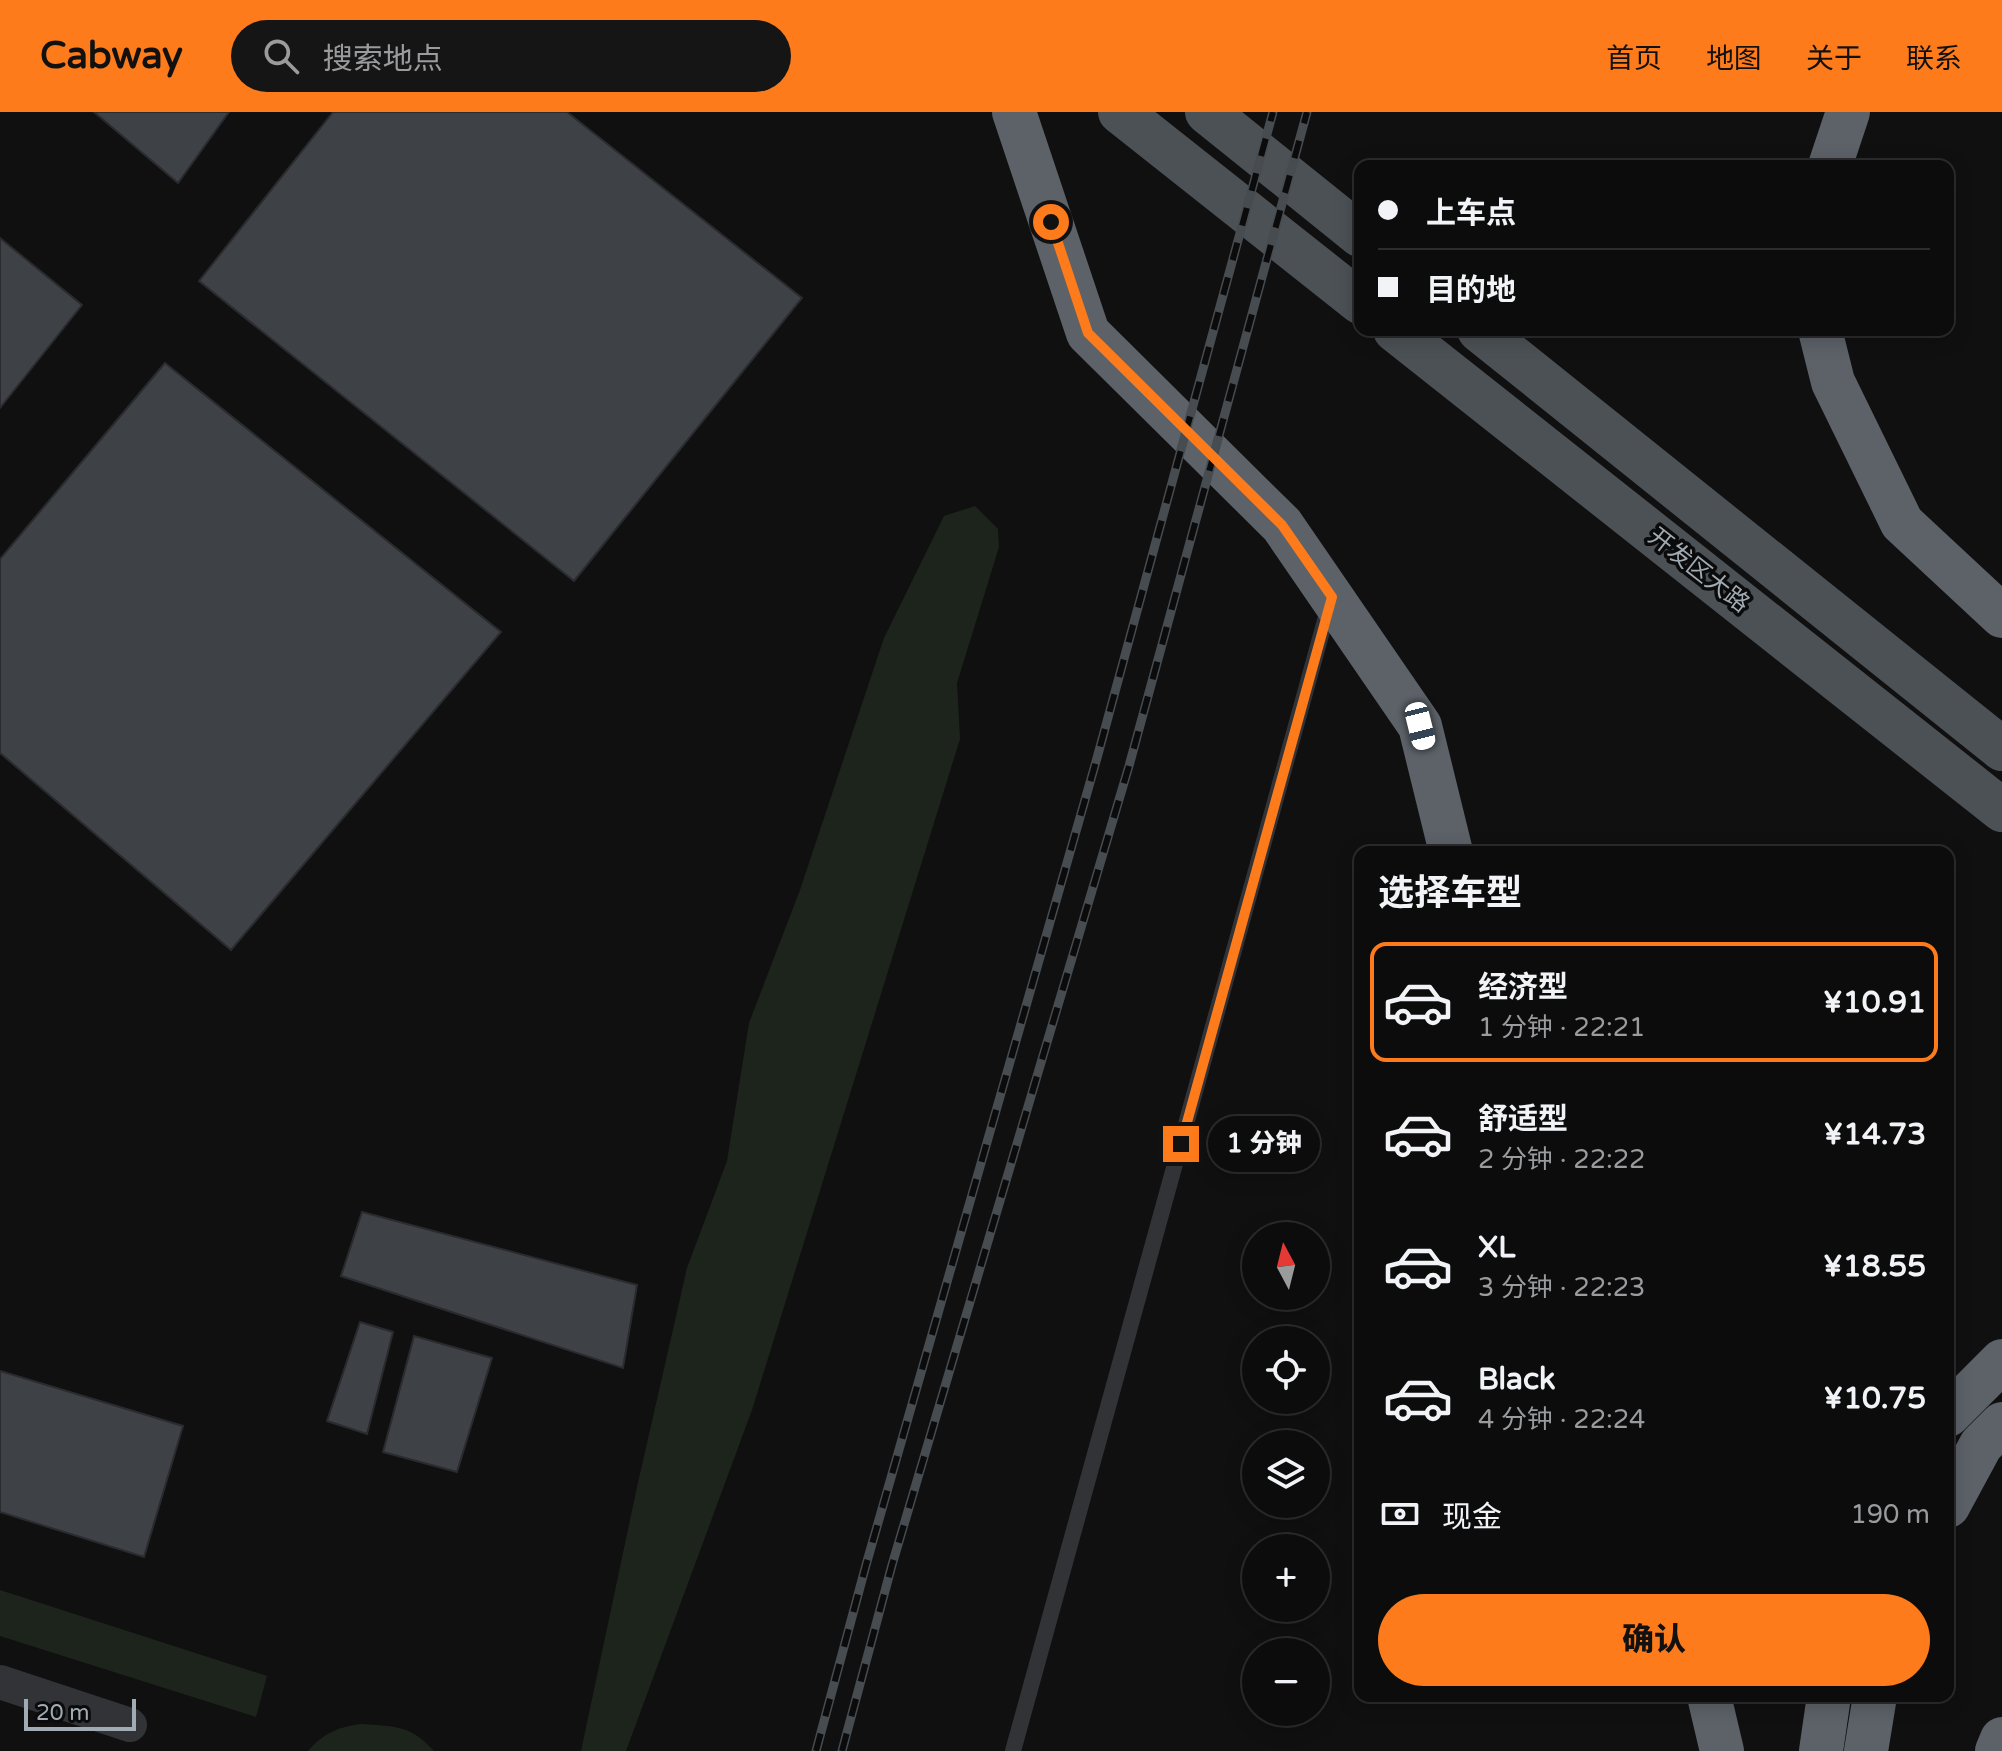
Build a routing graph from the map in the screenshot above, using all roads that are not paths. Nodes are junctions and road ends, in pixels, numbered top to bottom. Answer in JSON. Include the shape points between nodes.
{"nodes":[{"id":1,"x":1014,"y":112,"type":"edge"},
{"id":2,"x":1120,"y":112,"type":"edge"},
{"id":3,"x":1207,"y":112,"type":"edge"},
{"id":4,"x":1848,"y":112,"type":"edge"},
{"id":5,"x":1832,"y":160,"type":"edge"},
{"id":6,"x":1354,"y":230,"type":"edge"},
{"id":7,"x":1354,"y":297,"type":"edge"},
{"id":8,"x":1403,"y":336,"type":"edge"},
{"id":9,"x":1486,"y":336,"type":"edge"},
{"id":10,"x":1822,"y":336,"type":"edge"},
{"id":11,"x":1332,"y":597,"type":"junction"},
{"id":12,"x":2002,"y":616,"type":"edge"},
{"id":13,"x":2002,"y":749,"type":"edge"},
{"id":14,"x":2002,"y":810,"type":"edge"},
{"id":15,"x":1450,"y":846,"type":"edge"},
{"id":16,"x":2002,"y":1361,"type":"edge"},
{"id":17,"x":1954,"y":1409,"type":"edge"},
{"id":18,"x":2002,"y":1424,"type":"edge"},
{"id":19,"x":1954,"y":1495,"type":"edge"},
{"id":20,"x":0,"y":1682,"type":"edge"},
{"id":21,"x":1710,"y":1702,"type":"edge"},
{"id":22,"x":1828,"y":1702,"type":"edge"},
{"id":23,"x":1874,"y":1702,"type":"edge"},
{"id":24,"x":130,"y":1725,"type":"dead end"},
{"id":25,"x":2002,"y":1739,"type":"edge"},
{"id":26,"x":1013,"y":1751,"type":"edge"},
{"id":27,"x":1722,"y":1751,"type":"edge"},
{"id":28,"x":1821,"y":1751,"type":"edge"},
{"id":29,"x":1866,"y":1751,"type":"edge"},
{"id":30,"x":1997,"y":1751,"type":"edge"}],
"edges":[{"from":1,"to":11,"type":"highway","via":[[1088,333],[1282,525]]},
{"from":2,"to":7,"type":"main road"},
{"from":3,"to":6,"type":"main road"},
{"from":4,"to":5,"type":"highway"},
{"from":8,"to":14,"type":"main road","name":"开发区大路"},
{"from":9,"to":13,"type":"main road","name":"开发区大路"},
{"from":10,"to":12,"type":"highway","via":[[1833,382],[1902,523]]},
{"from":11,"to":15,"type":"highway","via":[[1420,726]]},
{"from":11,"to":26,"type":"lane"},
{"from":16,"to":17,"type":"highway"},
{"from":18,"to":19,"type":"highway","via":[[1981,1445]]},
{"from":20,"to":24,"type":"street"},
{"from":21,"to":27,"type":"highway"},
{"from":22,"to":28,"type":"highway"},
{"from":23,"to":29,"type":"highway"},
{"from":25,"to":30,"type":"highway"}]}
